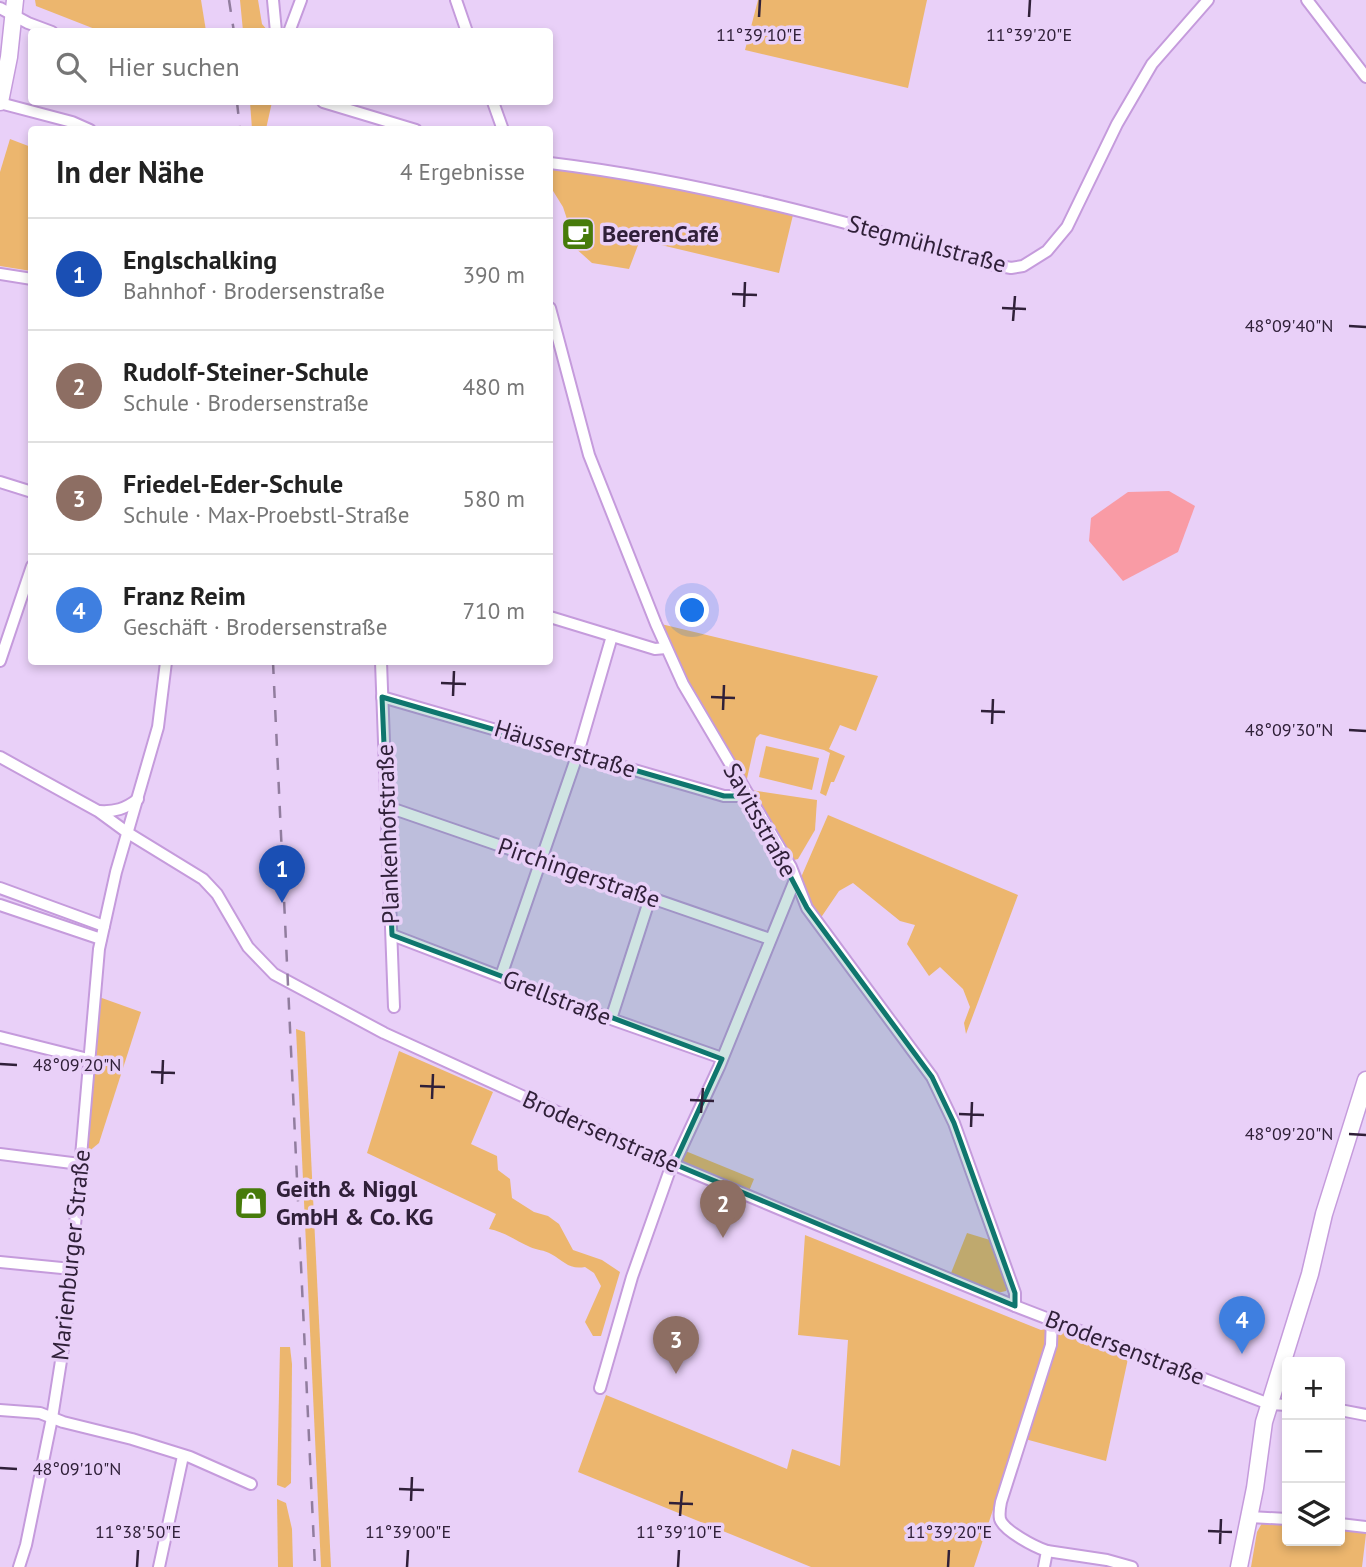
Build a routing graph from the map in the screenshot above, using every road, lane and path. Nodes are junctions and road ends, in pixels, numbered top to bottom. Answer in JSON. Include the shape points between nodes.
{"nodes":[{"id":1,"x":273,"y":0,"type":"edge"},
{"id":2,"x":301,"y":0,"type":"edge"},
{"id":3,"x":456,"y":0,"type":"edge"},
{"id":4,"x":1208,"y":0,"type":"edge"},
{"id":5,"x":1307,"y":0,"type":"edge"},
{"id":6,"x":9,"y":8,"type":"edge"},
{"id":7,"x":45,"y":28,"type":"edge"},
{"id":8,"x":276,"y":28,"type":"edge"},
{"id":9,"x":290,"y":28,"type":"edge"},
{"id":10,"x":466,"y":28,"type":"edge"},
{"id":11,"x":1365,"y":74,"type":"edge"},
{"id":12,"x":0,"y":102,"type":"edge"},
{"id":13,"x":333,"y":105,"type":"edge"},
{"id":14,"x":494,"y":105,"type":"edge"},
{"id":15,"x":77,"y":126,"type":"edge"},
{"id":16,"x":403,"y":126,"type":"edge"},
{"id":17,"x":502,"y":126,"type":"edge"},
{"id":18,"x":553,"y":163,"type":"edge"},
{"id":19,"x":0,"y":274,"type":"edge"},
{"id":20,"x":28,"y":278,"type":"edge"},
{"id":21,"x":553,"y":320,"type":"edge"},
{"id":22,"x":0,"y":482,"type":"edge"},
{"id":23,"x":28,"y":491,"type":"edge"},
{"id":24,"x":28,"y":578,"type":"edge"},
{"id":25,"x":553,"y":618,"type":"edge"},
{"id":26,"x":612,"y":636,"type":"junction"},
{"id":27,"x":666,"y":648,"type":"junction"},
{"id":28,"x":0,"y":661,"type":"edge"},
{"id":29,"x":166,"y":665,"type":"edge"},
{"id":30,"x":381,"y":665,"type":"edge"},
{"id":31,"x":382,"y":697,"type":"junction"},
{"id":32,"x":578,"y":754,"type":"junction"},
{"id":33,"x":0,"y":757,"type":"edge"},
{"id":34,"x":748,"y":796,"type":"junction"},
{"id":35,"x":138,"y":799,"type":"junction"},
{"id":36,"x":388,"y":807,"type":"junction"},
{"id":37,"x":98,"y":811,"type":"junction"},
{"id":38,"x":128,"y":833,"type":"junction"},
{"id":39,"x":540,"y":860,"type":"junction"},
{"id":40,"x":794,"y":880,"type":"junction"},
{"id":41,"x":0,"y":888,"type":"edge"},
{"id":42,"x":650,"y":898,"type":"junction"},
{"id":43,"x":0,"y":905,"type":"edge"},
{"id":44,"x":104,"y":926,"type":"junction"},
{"id":45,"x":392,"y":934,"type":"junction"},
{"id":46,"x":101,"y":939,"type":"junction"},
{"id":47,"x":770,"y":939,"type":"junction"},
{"id":48,"x":501,"y":976,"type":"junction"},
{"id":49,"x":394,"y":1007,"type":"dead end"},
{"id":50,"x":611,"y":1019,"type":"junction"},
{"id":51,"x":0,"y":1037,"type":"edge"},
{"id":52,"x":722,"y":1058,"type":"junction"},
{"id":53,"x":88,"y":1059,"type":"junction"},
{"id":54,"x":1366,"y":1080,"type":"edge"},
{"id":55,"x":0,"y":1154,"type":"edge"},
{"id":56,"x":80,"y":1164,"type":"junction"},
{"id":57,"x":673,"y":1164,"type":"junction"},
{"id":58,"x":0,"y":1262,"type":"edge"},
{"id":59,"x":72,"y":1269,"type":"junction"},
{"id":60,"x":1015,"y":1306,"type":"junction"},
{"id":61,"x":1052,"y":1320,"type":"junction"},
{"id":62,"x":600,"y":1388,"type":"dead end"},
{"id":63,"x":1269,"y":1404,"type":"junction"},
{"id":64,"x":1282,"y":1405,"type":"edge"},
{"id":65,"x":0,"y":1410,"type":"edge"},
{"id":66,"x":1345,"y":1411,"type":"edge"},
{"id":67,"x":1366,"y":1415,"type":"edge"},
{"id":68,"x":52,"y":1418,"type":"junction"},
{"id":69,"x":183,"y":1456,"type":"junction"},
{"id":70,"x":251,"y":1483,"type":"dead end"},
{"id":71,"x":1250,"y":1517,"type":"junction"},
{"id":72,"x":1282,"y":1519,"type":"edge"},
{"id":73,"x":1345,"y":1525,"type":"edge"},
{"id":74,"x":1366,"y":1527,"type":"edge"},
{"id":75,"x":1047,"y":1551,"type":"junction"},
{"id":76,"x":19,"y":1567,"type":"edge"},
{"id":77,"x":159,"y":1567,"type":"edge"},
{"id":78,"x":1044,"y":1567,"type":"edge"},
{"id":79,"x":1132,"y":1567,"type":"edge"},
{"id":80,"x":1239,"y":1567,"type":"edge"}],
"edges":[{"from":1,"to":8,"type":"street"},
{"from":2,"to":9,"type":"street"},
{"from":3,"to":10,"type":"street"},
{"from":4,"to":18,"type":"street","name":"Stegmühlstraße","via":[[1152,64],[1116,124],[1067,227],[1047,251],[1023,266],[990,264],[793,208]]},
{"from":5,"to":11,"type":"street"},
{"from":6,"to":7,"type":"street"},
{"from":6,"to":12,"type":"street","via":[[9,57]]},
{"from":12,"to":15,"type":"street"},
{"from":13,"to":16,"type":"street"},
{"from":14,"to":17,"type":"street"},
{"from":19,"to":20,"type":"street"},
{"from":21,"to":27,"type":"street","name":"Savitsstraße","via":[[589,454]]},
{"from":22,"to":23,"type":"street"},
{"from":24,"to":28,"type":"street"},
{"from":25,"to":26,"type":"street"},
{"from":26,"to":27,"type":"street"},
{"from":26,"to":32,"type":"street"},
{"from":27,"to":34,"type":"street","name":"Savitsstraße"},
{"from":29,"to":35,"type":"street","name":"Marienburger Straße","via":[[158,727]]},
{"from":30,"to":31,"type":"street","name":"Plankenhofstraße"},
{"from":31,"to":32,"type":"street","name":"Häusserstraße"},
{"from":31,"to":36,"type":"street","name":"Plankenhofstraße"},
{"from":32,"to":34,"type":"street","name":"Häusserstraße","via":[[724,796]]},
{"from":32,"to":39,"type":"street"},
{"from":33,"to":37,"type":"street","name":"Brodersenstraße"},
{"from":34,"to":40,"type":"street","name":"Savitsstraße","via":[[791,867]]},
{"from":35,"to":37,"type":"street","via":[[120,810]]},
{"from":35,"to":38,"type":"street","name":"Marienburger Straße"},
{"from":36,"to":39,"type":"street","name":"Pirchingerstraße"},
{"from":36,"to":45,"type":"street","name":"Plankenhofstraße"},
{"from":37,"to":38,"type":"street","name":"Brodersenstraße"},
{"from":38,"to":44,"type":"street","name":"Marienburger Straße"},
{"from":38,"to":57,"type":"street","name":"Brodersenstraße","via":[[203,879],[258,960],[289,984],[458,1068]]},
{"from":39,"to":42,"type":"street","name":"Pirchingerstraße"},
{"from":39,"to":48,"type":"street"},
{"from":40,"to":47,"type":"street"},
{"from":40,"to":60,"type":"street","name":"Savitsstraße","via":[[807,908],[932,1077],[958,1134],[1015,1293]]},
{"from":41,"to":44,"type":"street"},
{"from":42,"to":47,"type":"street","name":"Pirchingerstraße"},
{"from":42,"to":50,"type":"street"},
{"from":43,"to":46,"type":"street"},
{"from":44,"to":46,"type":"street","name":"Marienburger Straße"},
{"from":45,"to":48,"type":"street","name":"Grellstraße"},
{"from":45,"to":49,"type":"street","name":"Plankenhofstraße"},
{"from":46,"to":53,"type":"street","name":"Marienburger Straße"},
{"from":47,"to":52,"type":"street"},
{"from":48,"to":50,"type":"street","name":"Grellstraße"},
{"from":50,"to":52,"type":"street","name":"Grellstraße"},
{"from":51,"to":53,"type":"street"},
{"from":52,"to":57,"type":"street"},
{"from":53,"to":56,"type":"street","name":"Marienburger Straße"},
{"from":54,"to":63,"type":"street"},
{"from":55,"to":56,"type":"street"},
{"from":56,"to":59,"type":"street","name":"Marienburger Straße"},
{"from":57,"to":60,"type":"street","name":"Brodersenstraße"},
{"from":57,"to":62,"type":"street","via":[[636,1266]]},
{"from":58,"to":59,"type":"street"},
{"from":59,"to":68,"type":"street","name":"Marienburger Straße"},
{"from":60,"to":61,"type":"street","name":"Brodersenstraße"},
{"from":61,"to":63,"type":"street","name":"Brodersenstraße"},
{"from":61,"to":75,"type":"street","via":[[1051,1345],[999,1516],[1025,1541]]},
{"from":63,"to":64,"type":"street","name":"Brodersenstraße"},
{"from":63,"to":71,"type":"street"},
{"from":65,"to":68,"type":"street"},
{"from":66,"to":67,"type":"street"},
{"from":68,"to":69,"type":"street"},
{"from":68,"to":76,"type":"street","name":"Marienburger Straße"},
{"from":69,"to":70,"type":"street"},
{"from":69,"to":77,"type":"street"},
{"from":71,"to":72,"type":"street"},
{"from":71,"to":80,"type":"street"},
{"from":73,"to":74,"type":"street"},
{"from":75,"to":78,"type":"street"},
{"from":75,"to":79,"type":"street"}]}
